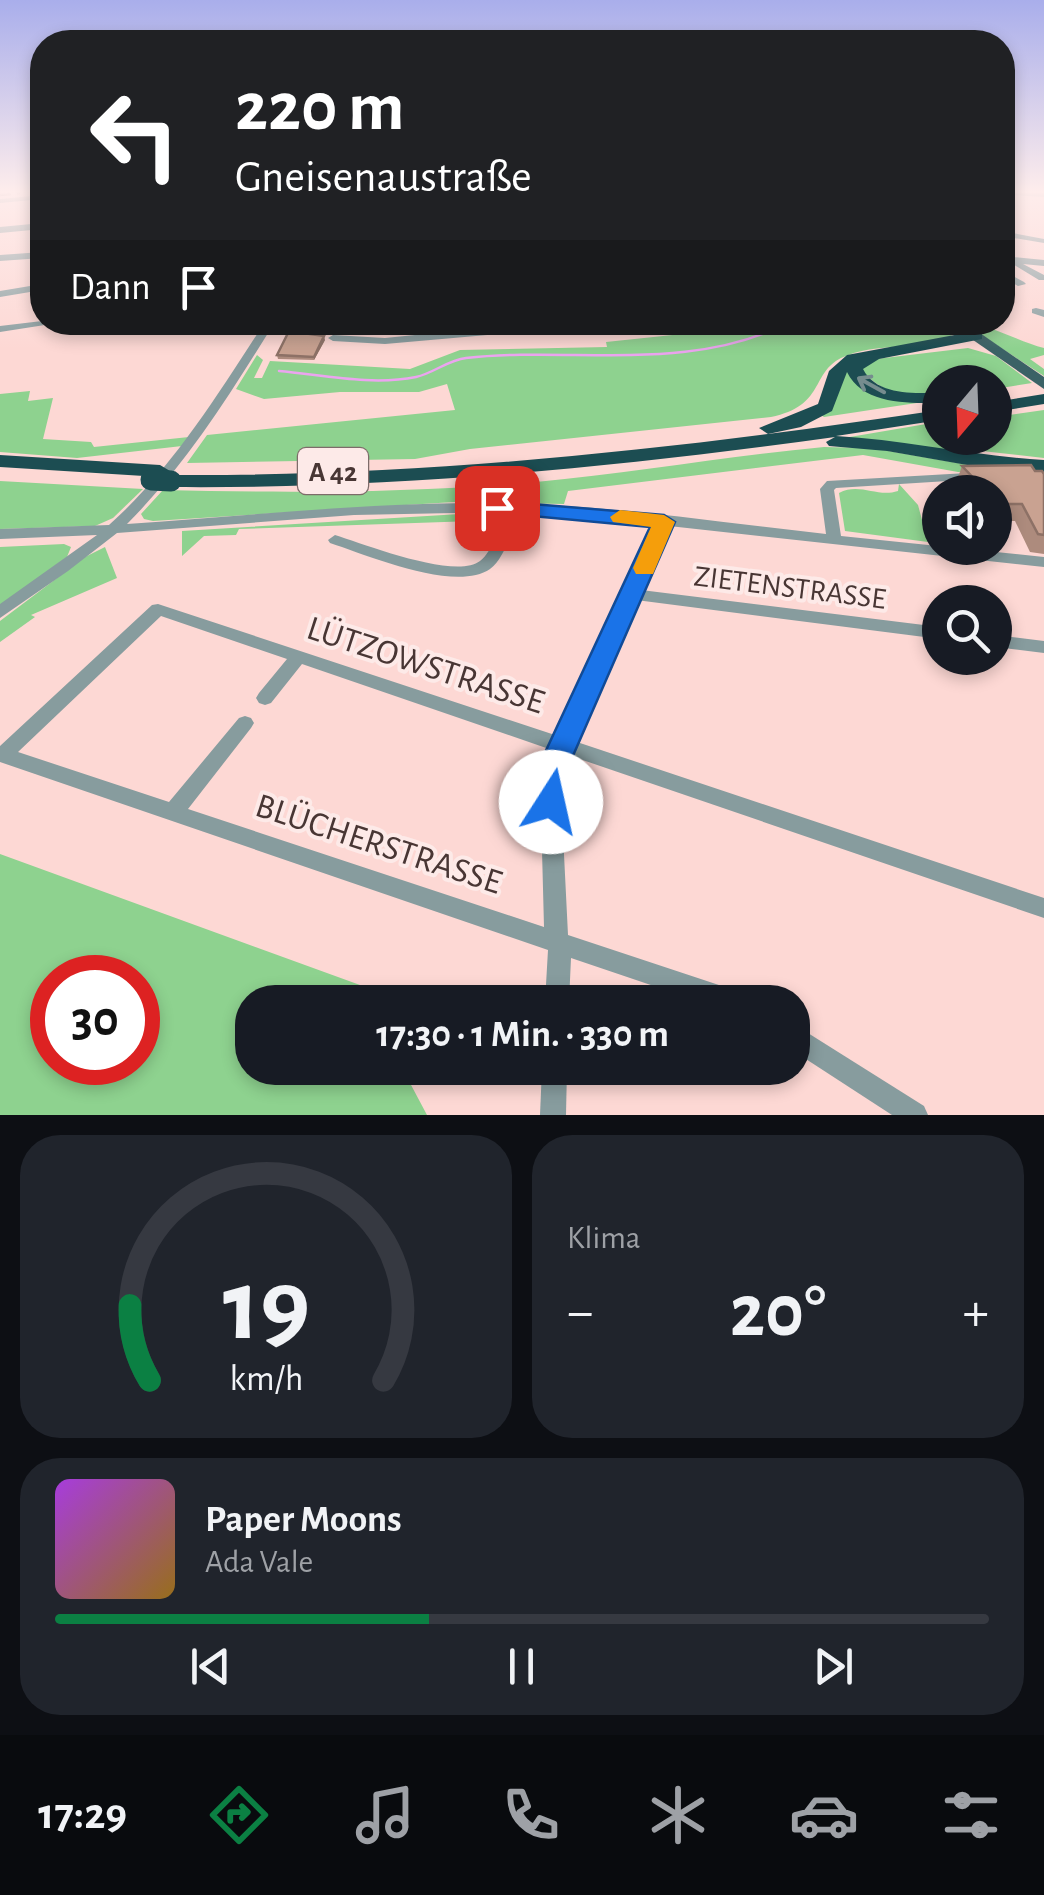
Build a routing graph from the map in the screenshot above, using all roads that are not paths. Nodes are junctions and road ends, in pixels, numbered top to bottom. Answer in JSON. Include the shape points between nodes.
{"nodes":[{"id":1,"x":1037,"y":245,"type":"edge"},
{"id":2,"x":30,"y":256,"type":"edge"},
{"id":3,"x":0,"y":258,"type":"edge"},
{"id":4,"x":1015,"y":260,"type":"edge"},
{"id":5,"x":1027,"y":261,"type":"junction"},
{"id":6,"x":1044,"y":263,"type":"edge"},
{"id":7,"x":1015,"y":264,"type":"edge"},
{"id":8,"x":1042,"y":278,"type":"edge"},
{"id":9,"x":1015,"y":281,"type":"edge"},
{"id":10,"x":1021,"y":284,"type":"dead end"},
{"id":11,"x":30,"y":289,"type":"edge"},
{"id":12,"x":0,"y":294,"type":"edge"},
{"id":13,"x":30,"y":325,"type":"edge"},
{"id":14,"x":0,"y":329,"type":"edge"},
{"id":15,"x":262,"y":335,"type":"edge"},
{"id":16,"x":453,"y":335,"type":"edge"},
{"id":17,"x":975,"y":335,"type":"edge"},
{"id":18,"x":332,"y":338,"type":"dead end"},
{"id":19,"x":981,"y":339,"type":"junction"},
{"id":20,"x":1040,"y":393,"type":"edge"},
{"id":21,"x":1012,"y":394,"type":"edge"},
{"id":22,"x":922,"y":397,"type":"edge"},
{"id":23,"x":1012,"y":407,"type":"edge"},
{"id":24,"x":922,"y":409,"type":"edge"},
{"id":25,"x":922,"y":418,"type":"edge"},
{"id":26,"x":715,"y":445,"type":"junction"},
{"id":27,"x":975,"y":455,"type":"edge"},
{"id":28,"x":0,"y":461,"type":"edge"},
{"id":29,"x":1044,"y":464,"type":"edge"},
{"id":30,"x":0,"y":472,"type":"edge"},
{"id":31,"x":1044,"y":474,"type":"edge"},
{"id":32,"x":165,"y":476,"type":"junction"},
{"id":33,"x":512,"y":508,"type":"junction"},
{"id":34,"x":664,"y":522,"type":"junction"},
{"id":35,"x":110,"y":532,"type":"junction"},
{"id":36,"x":0,"y":534,"type":"edge"},
{"id":37,"x":335,"y":540,"type":"dead end"},
{"id":38,"x":834,"y":540,"type":"junction"},
{"id":39,"x":1044,"y":562,"type":"edge"},
{"id":40,"x":633,"y":594,"type":"junction"},
{"id":41,"x":0,"y":612,"type":"edge"},
{"id":42,"x":922,"y":632,"type":"edge"},
{"id":43,"x":1012,"y":642,"type":"edge"},
{"id":44,"x":1044,"y":647,"type":"edge"},
{"id":45,"x":299,"y":656,"type":"junction"},
{"id":46,"x":265,"y":698,"type":"dead end"},
{"id":47,"x":245,"y":723,"type":"dead end"},
{"id":48,"x":564,"y":744,"type":"junction"},
{"id":49,"x":2,"y":754,"type":"edge"},
{"id":50,"x":172,"y":812,"type":"junction"},
{"id":51,"x":1044,"y":908,"type":"edge"},
{"id":52,"x":559,"y":942,"type":"junction"},
{"id":53,"x":558,"y":985,"type":"edge"},
{"id":54,"x":684,"y":985,"type":"edge"},
{"id":55,"x":810,"y":1048,"type":"edge"},
{"id":56,"x":555,"y":1085,"type":"edge"},
{"id":57,"x":554,"y":1115,"type":"edge"},
{"id":58,"x":914,"y":1115,"type":"edge"}],
"edges":[{"from":1,"to":5,"type":"street"},
{"from":2,"to":3,"type":"street"},
{"from":4,"to":5,"type":"street"},
{"from":5,"to":6,"type":"street"},
{"from":7,"to":8,"type":"street"},
{"from":9,"to":10,"type":"street"},
{"from":11,"to":12,"type":"street"},
{"from":13,"to":14,"type":"street"},
{"from":15,"to":35,"type":"street","via":[[184,454]]},
{"from":16,"to":18,"type":"street"},
{"from":17,"to":19,"type":"main road"},
{"from":19,"to":20,"type":"main road"},
{"from":22,"to":19,"type":"highway","one_way":true,"via":[[873,390],[854,370],[869,358]]},
{"from":19,"to":26,"type":"highway","via":[[853,359],[837,371],[826,408],[814,416],[720,434]]},
{"from":20,"to":21,"type":"highway"},
{"from":20,"to":23,"type":"highway","via":[[1028,406]]},
{"from":24,"to":26,"type":"highway","number":"A 42"},
{"from":25,"to":26,"type":"highway","number":"A 42"},
{"from":26,"to":29,"type":"highway","via":[[736,452],[844,442],[990,464]]},
{"from":26,"to":32,"type":"highway","number":"A 42","via":[[441,477],[286,482]]},
{"from":27,"to":29,"type":"highway"},
{"from":28,"to":32,"type":"highway","number":"A 42"},
{"from":30,"to":32,"type":"highway","number":"A 42"},
{"from":31,"to":38,"type":"street","via":[[832,484]]},
{"from":33,"to":34,"type":"street"},
{"from":33,"to":35,"type":"street","via":[[214,520]]},
{"from":33,"to":37,"type":"street","via":[[492,556],[467,572]]},
{"from":34,"to":38,"type":"street"},
{"from":34,"to":40,"type":"street"},
{"from":35,"to":36,"type":"street"},
{"from":35,"to":41,"type":"street"},
{"from":38,"to":39,"type":"street"},
{"from":40,"to":42,"type":"street","name":"ZIETENSTRASSE"},
{"from":40,"to":48,"type":"street"},
{"from":43,"to":44,"type":"street"},
{"from":45,"to":46,"type":"street"},
{"from":45,"to":48,"type":"street","name":"LÜTZOWSTRASSE"},
{"from":45,"to":49,"type":"street","name":"LÜTZOWSTRASSE","via":[[158,609]]},
{"from":47,"to":50,"type":"street"},
{"from":48,"to":51,"type":"street","name":"LÜTZOWSTRASSE"},
{"from":48,"to":52,"type":"street","via":[[550,774]]},
{"from":49,"to":50,"type":"street","name":"BLÜCHERSTRASSE"},
{"from":50,"to":52,"type":"street","name":"BLÜCHERSTRASSE"},
{"from":52,"to":53,"type":"street"},
{"from":52,"to":54,"type":"street","name":"BLÜCHERSTRASSE"},
{"from":55,"to":58,"type":"street"},
{"from":56,"to":57,"type":"street"}]}
